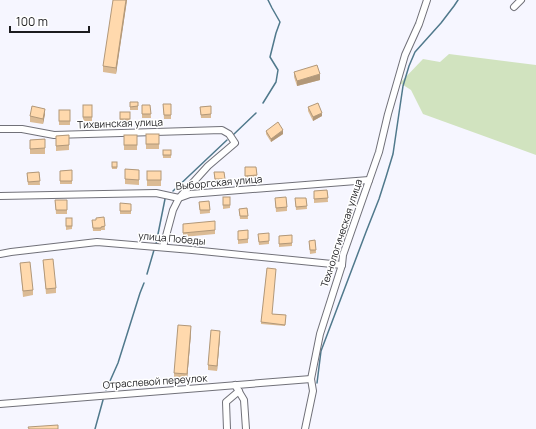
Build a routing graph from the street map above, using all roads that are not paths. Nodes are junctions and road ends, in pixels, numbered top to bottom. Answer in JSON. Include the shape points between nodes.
{"nodes":[{"id":1,"x":427,"y":0,"type":"edge"},
{"id":2,"x":521,"y":0,"type":"edge"},
{"id":3,"x":514,"y":7,"type":"dead end"},
{"id":4,"x":0,"y":129,"type":"edge"},
{"id":5,"x":368,"y":180,"type":"junction"},
{"id":6,"x":0,"y":196,"type":"edge"},
{"id":7,"x":179,"y":198,"type":"junction"},
{"id":8,"x":163,"y":247,"type":"junction"},
{"id":9,"x":0,"y":254,"type":"edge"},
{"id":10,"x":342,"y":265,"type":"junction"},
{"id":11,"x":311,"y":379,"type":"junction"},
{"id":12,"x":237,"y":388,"type":"junction"},
{"id":13,"x":0,"y":404,"type":"edge"},
{"id":14,"x":227,"y":429,"type":"edge"},
{"id":15,"x":246,"y":429,"type":"edge"},
{"id":16,"x":305,"y":429,"type":"edge"}],
"edges":[{"from":1,"to":5,"type":"street","name":"Технологическая улица","via":[[405,55],[379,152]]},
{"from":2,"to":3,"type":"street"},
{"from":4,"to":7,"type":"street","name":"Тихвинская улица","via":[[22,129],[54,135],[222,130],[229,134],[235,143],[208,166]]},
{"from":5,"to":7,"type":"street","name":"Выборгская улица","via":[[190,194]]},
{"from":5,"to":10,"type":"street","name":"Технологическая улица","via":[[343,254]]},
{"from":6,"to":7,"type":"street","name":"Выборгская улица","via":[[156,193]]},
{"from":7,"to":8,"type":"street"},
{"from":8,"to":9,"type":"street","name":"улица Победы","via":[[97,242]]},
{"from":8,"to":10,"type":"street","name":"улица Победы"},
{"from":10,"to":11,"type":"street","name":"Технологическая улица","via":[[320,334]]},
{"from":11,"to":12,"type":"street","name":"Отраслевой переулок"},
{"from":11,"to":16,"type":"street","name":"Технологическая улица","via":[[313,391]]},
{"from":12,"to":13,"type":"street","name":"Отраслевой переулок"},
{"from":12,"to":14,"type":"street","via":[[226,402]]},
{"from":12,"to":15,"type":"street","via":[[244,400]]}]}
